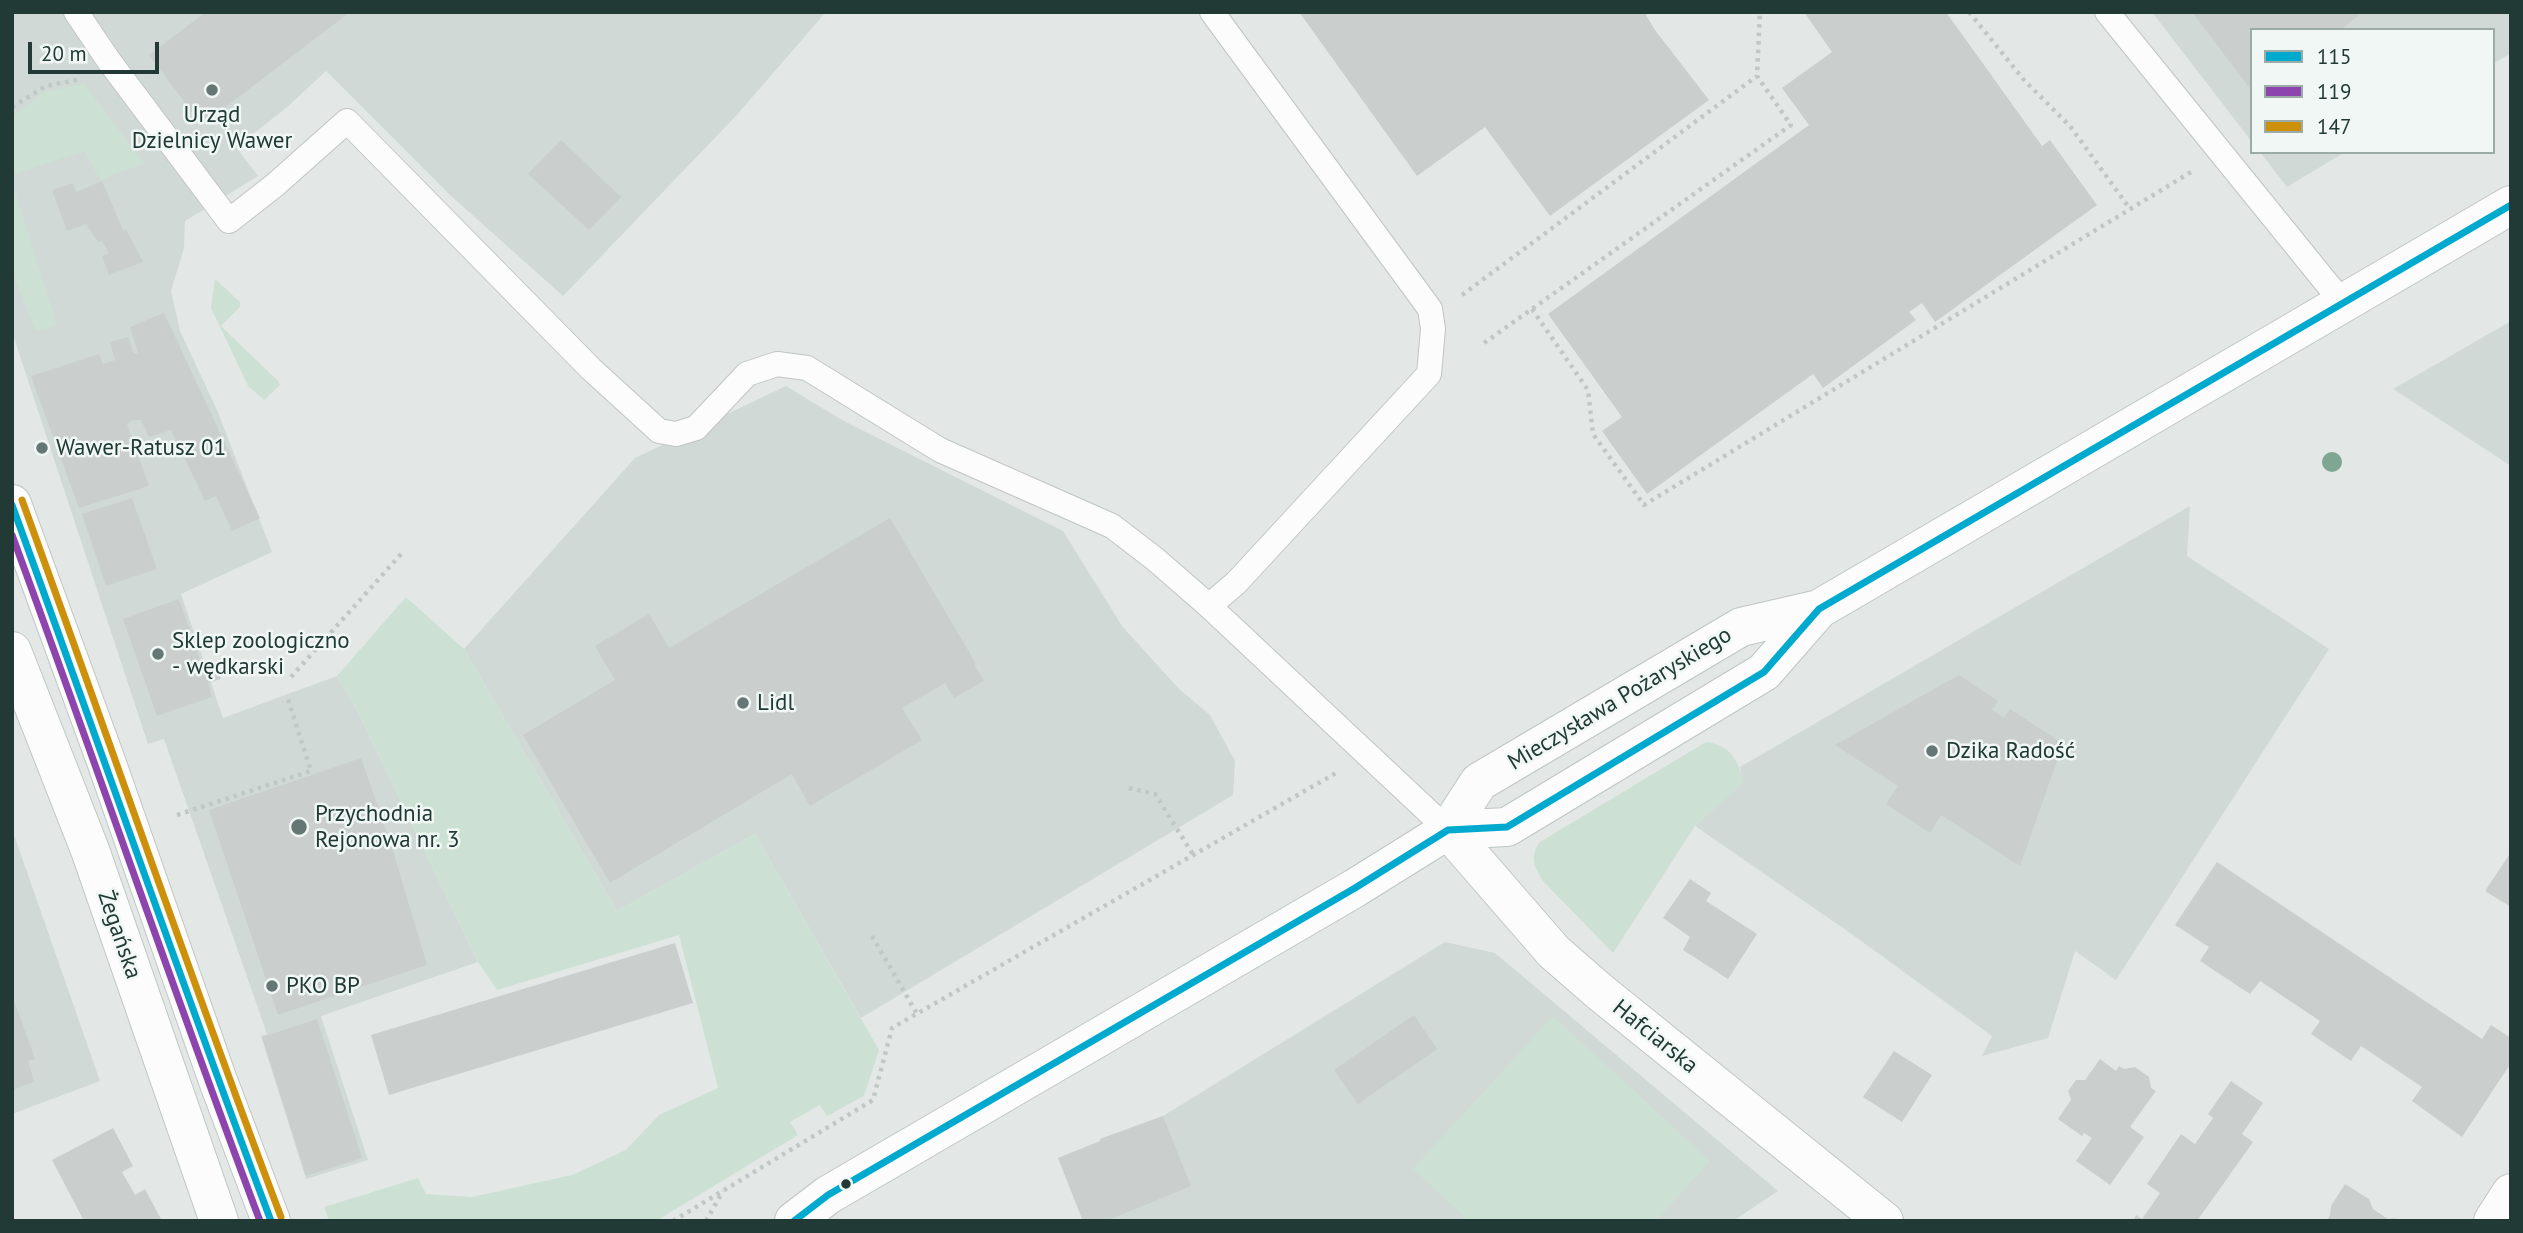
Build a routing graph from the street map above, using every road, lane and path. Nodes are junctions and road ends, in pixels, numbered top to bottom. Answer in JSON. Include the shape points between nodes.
{"nodes":[{"id":1,"x":76,"y":12,"type":"edge"},
{"id":2,"x":1212,"y":12,"type":"edge"},
{"id":3,"x":1759,"y":12,"type":"edge"},
{"id":4,"x":1969,"y":12,"type":"edge"},
{"id":5,"x":2107,"y":12,"type":"edge"},
{"id":6,"x":1757,"y":76,"type":"junction"},
{"id":7,"x":2221,"y":153,"type":"junction"},
{"id":8,"x":2511,"y":205,"type":"edge"},
{"id":9,"x":2130,"y":209,"type":"junction"},
{"id":10,"x":1454,"y":301,"type":"dead end"},
{"id":11,"x":2342,"y":302,"type":"junction"},
{"id":12,"x":1532,"y":309,"type":"junction"},
{"id":13,"x":1484,"y":343,"type":"dead end"},
{"id":14,"x":12,"y":504,"type":"edge"},
{"id":15,"x":402,"y":553,"type":"dead end"},
{"id":16,"x":1209,"y":606,"type":"junction"},
{"id":17,"x":1819,"y":609,"type":"junction"},
{"id":18,"x":12,"y":651,"type":"edge"},
{"id":19,"x":291,"y":677,"type":"dead end"},
{"id":20,"x":288,"y":699,"type":"dead end"},
{"id":21,"x":1367,"y":755,"type":"junction"},
{"id":22,"x":1129,"y":788,"type":"dead end"},
{"id":23,"x":177,"y":815,"type":"dead end"},
{"id":24,"x":1448,"y":830,"type":"junction"},
{"id":25,"x":1194,"y":856,"type":"junction"},
{"id":26,"x":873,"y":936,"type":"dead end"},
{"id":27,"x":917,"y":1014,"type":"junction"},
{"id":28,"x":723,"y":1191,"type":"junction"},
{"id":29,"x":2511,"y":1194,"type":"edge"},
{"id":30,"x":219,"y":1221,"type":"edge"},
{"id":31,"x":271,"y":1221,"type":"edge"},
{"id":32,"x":673,"y":1221,"type":"edge"},
{"id":33,"x":706,"y":1221,"type":"edge"},
{"id":34,"x":794,"y":1221,"type":"edge"},
{"id":35,"x":1884,"y":1221,"type":"edge"},
{"id":36,"x":2493,"y":1221,"type":"edge"}],
"edges":[{"from":1,"to":16,"type":"lane","via":[[229,221],[347,121],[591,369],[659,431],[676,434],[696,428],[747,374],[777,363],[807,368],[940,450],[1112,526]]},
{"from":2,"to":16,"type":"lane","via":[[1430,309],[1433,329],[1429,374],[1236,583]]},
{"from":3,"to":6,"type":"path"},
{"from":4,"to":9,"type":"path","via":[[2024,80],[2070,126]]},
{"from":5,"to":7,"type":"lane"},
{"from":6,"to":10,"type":"path"},
{"from":6,"to":12,"type":"path","via":[[1791,125]]},
{"from":7,"to":9,"type":"path"},
{"from":7,"to":11,"type":"lane"},
{"from":8,"to":11,"type":"street","name":"Mieczysława Pożaryskiego"},
{"from":9,"to":12,"type":"path","via":[[1644,505],[1593,434],[1588,390]]},
{"from":11,"to":17,"type":"street","name":"Mieczysława Pożaryskiego"},
{"from":12,"to":13,"type":"path"},
{"from":14,"to":31,"type":"street","name":"Żegańska"},
{"from":15,"to":19,"type":"path"},
{"from":16,"to":21,"type":"lane"},
{"from":17,"to":24,"type":"street","name":"Mieczysława Pożaryskiego","via":[[1741,627],[1479,782]]},
{"from":17,"to":24,"type":"street","name":"Mieczysława Pożaryskiego","via":[[1764,672],[1507,827]]},
{"from":18,"to":30,"type":"street","name":"Żegańska","via":[[90,850]]},
{"from":20,"to":23,"type":"path","via":[[310,771]]},
{"from":21,"to":24,"type":"lane"},
{"from":21,"to":25,"type":"path"},
{"from":22,"to":25,"type":"path","via":[[1155,794]]},
{"from":24,"to":34,"type":"street","name":"Mieczysława Pożaryskiego","via":[[828,1195]]},
{"from":24,"to":35,"type":"street","name":"Hafciarska","via":[[1563,960]]},
{"from":25,"to":27,"type":"path"},
{"from":26,"to":27,"type":"path"},
{"from":27,"to":28,"type":"path","via":[[892,1028],[873,1100]]},
{"from":28,"to":32,"type":"path"},
{"from":28,"to":33,"type":"path"},
{"from":29,"to":36,"type":"street"}]}
